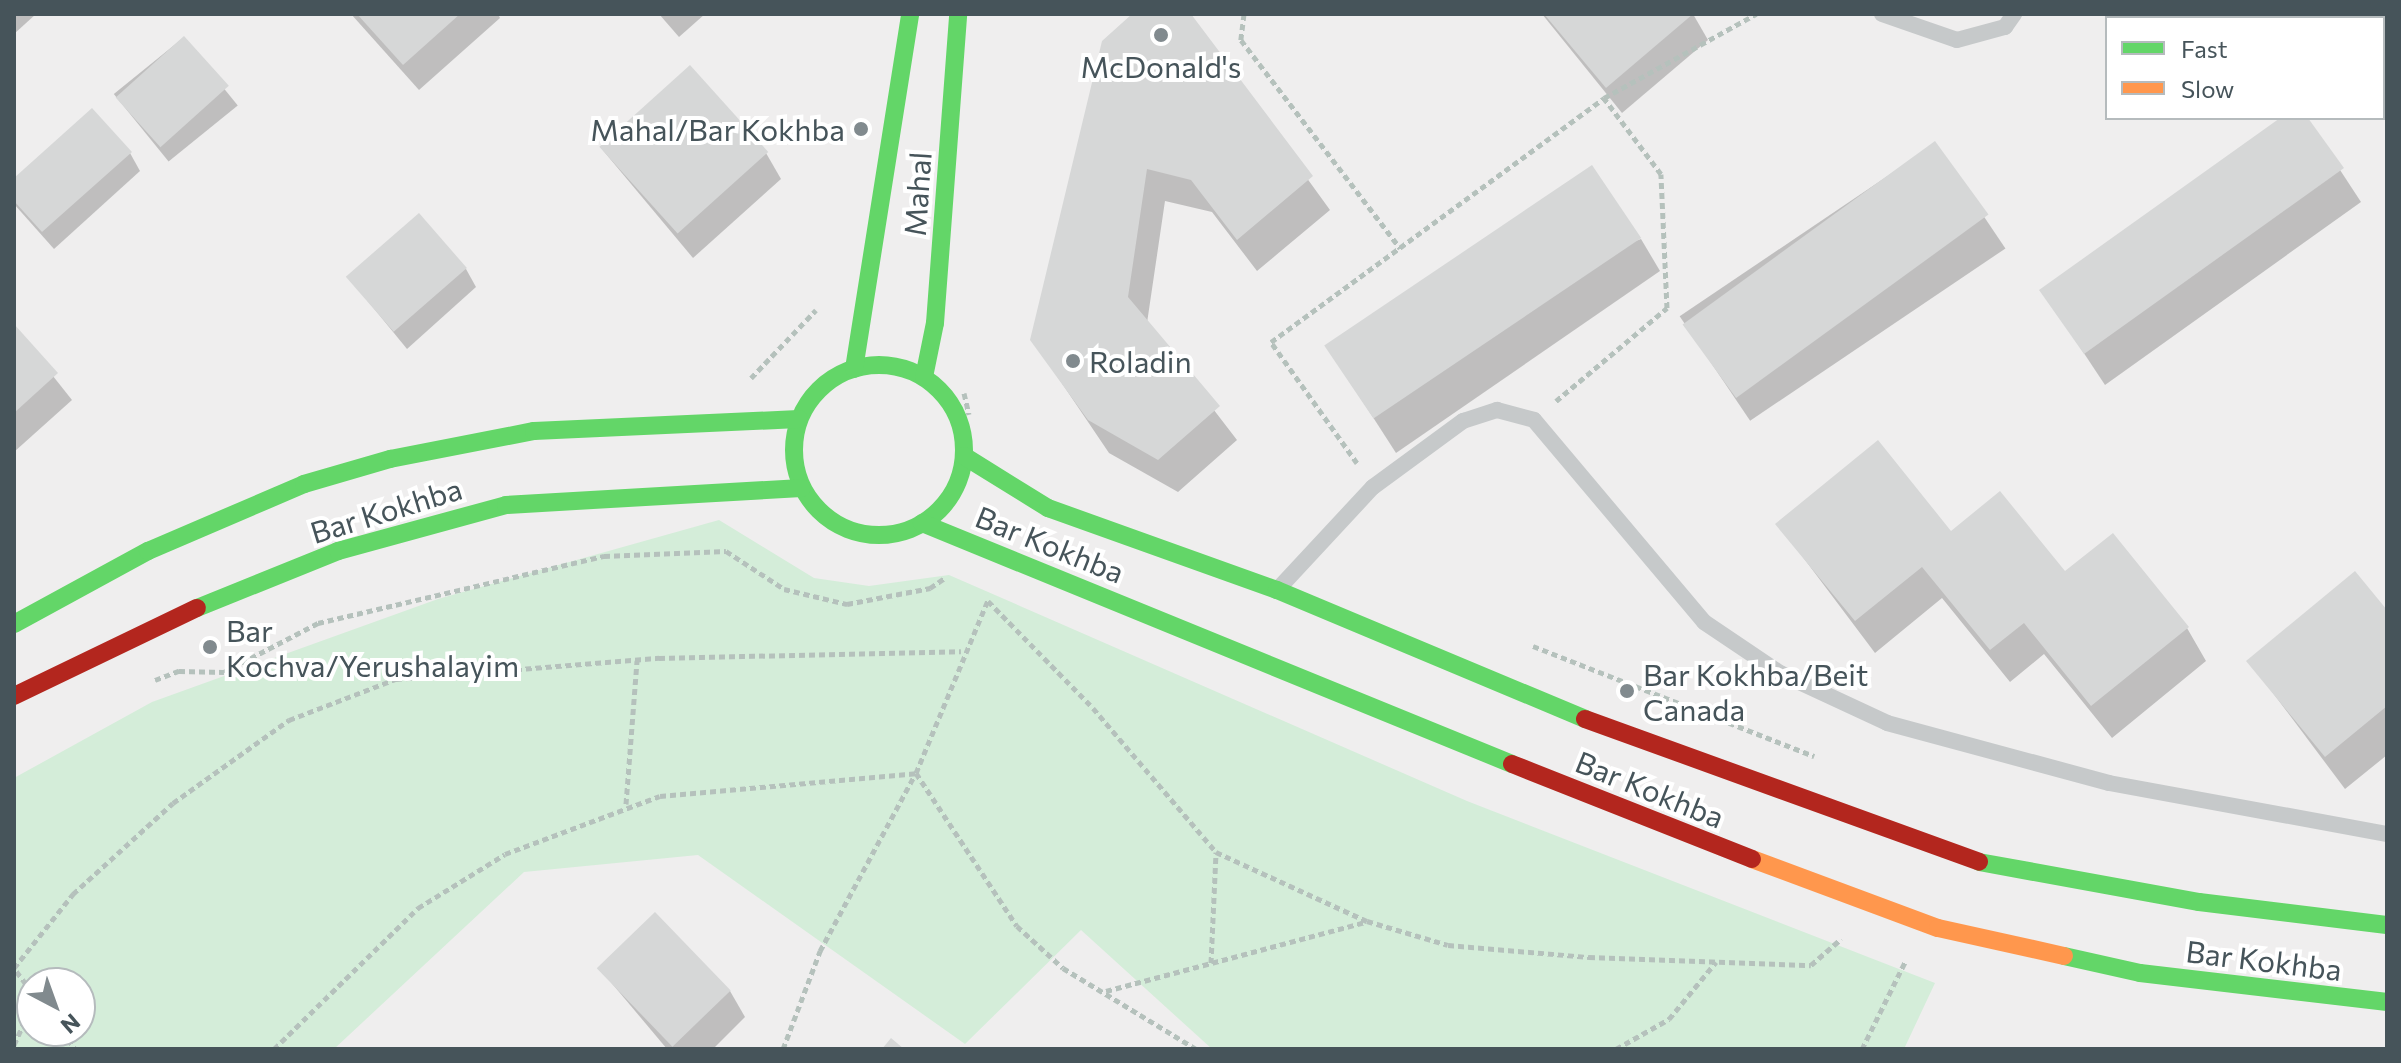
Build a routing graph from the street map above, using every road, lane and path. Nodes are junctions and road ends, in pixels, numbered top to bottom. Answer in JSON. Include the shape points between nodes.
{"nodes":[{"id":1,"x":910,"y":14,"type":"edge"},
{"id":2,"x":958,"y":14,"type":"edge"},
{"id":3,"x":1244,"y":14,"type":"edge"},
{"id":4,"x":1882,"y":14,"type":"edge"},
{"id":5,"x":2014,"y":14,"type":"edge"},
{"id":6,"x":2375,"y":14,"type":"edge"},
{"id":7,"x":1753,"y":15,"type":"edge"},
{"id":8,"x":2387,"y":16,"type":"edge"},
{"id":9,"x":1604,"y":98,"type":"junction"},
{"id":10,"x":1400,"y":248,"type":"junction"},
{"id":11,"x":854,"y":369,"type":"junction"},
{"id":12,"x":964,"y":376,"type":"dead end"},
{"id":13,"x":924,"y":377,"type":"junction"},
{"id":14,"x":799,"y":419,"type":"junction"},
{"id":15,"x":1534,"y":420,"type":"junction"},
{"id":16,"x":974,"y":427,"type":"dead end"},
{"id":17,"x":964,"y":456,"type":"junction"},
{"id":18,"x":1373,"y":487,"type":"junction"},
{"id":19,"x":802,"y":488,"type":"junction"},
{"id":20,"x":922,"y":523,"type":"junction"},
{"id":21,"x":956,"y":571,"type":"dead end"},
{"id":22,"x":993,"y":589,"type":"dead end"},
{"id":23,"x":1277,"y":590,"type":"junction"},
{"id":24,"x":988,"y":601,"type":"junction"},
{"id":25,"x":14,"y":624,"type":"edge"},
{"id":26,"x":1522,"y":642,"type":"dead end"},
{"id":27,"x":961,"y":651,"type":"junction"},
{"id":28,"x":637,"y":660,"type":"junction"},
{"id":29,"x":46,"y":679,"type":"junction"},
{"id":30,"x":150,"y":681,"type":"dead end"},
{"id":31,"x":14,"y":696,"type":"edge"},
{"id":32,"x":14,"y":709,"type":"edge"},
{"id":33,"x":1821,"y":759,"type":"dead end"},
{"id":34,"x":916,"y":773,"type":"junction"},
{"id":35,"x":626,"y":804,"type":"junction"},
{"id":36,"x":2387,"y":834,"type":"edge"},
{"id":37,"x":1216,"y":852,"type":"junction"},
{"id":38,"x":1367,"y":921,"type":"junction"},
{"id":39,"x":2387,"y":925,"type":"edge"},
{"id":40,"x":1830,"y":931,"type":"dead end"},
{"id":41,"x":1844,"y":935,"type":"junction"},
{"id":42,"x":1857,"y":938,"type":"dead end"},
{"id":43,"x":1896,"y":950,"type":"dead end"},
{"id":44,"x":1717,"y":962,"type":"junction"},
{"id":45,"x":1211,"y":963,"type":"junction"},
{"id":46,"x":16,"y":971,"type":"edge"},
{"id":47,"x":1106,"y":991,"type":"junction"},
{"id":48,"x":2387,"y":1002,"type":"edge"},
{"id":49,"x":274,"y":1049,"type":"edge"},
{"id":50,"x":783,"y":1049,"type":"edge"},
{"id":51,"x":1196,"y":1049,"type":"edge"},
{"id":52,"x":1616,"y":1049,"type":"edge"},
{"id":53,"x":1862,"y":1049,"type":"edge"}],
"edges":[{"from":1,"to":11,"type":"main road","name":"Mahal"},
{"from":2,"to":13,"type":"main road","name":"Mahal","via":[[935,323]]},
{"from":3,"to":10,"type":"path","via":[[1241,40]]},
{"from":4,"to":5,"type":"lane","via":[[1957,40],[2005,27]]},
{"from":6,"to":8,"type":"street"},
{"from":7,"to":9,"type":"path"},
{"from":9,"to":10,"type":"path"},
{"from":9,"to":15,"type":"path","via":[[1661,174],[1667,308]]},
{"from":10,"to":18,"type":"path","via":[[1271,342]]},
{"from":11,"to":13,"type":"main road","via":[[878,364]]},
{"from":11,"to":14,"type":"main road","via":[[821,388]]},
{"from":12,"to":16,"type":"path"},
{"from":13,"to":17,"type":"main road","via":[[955,411]]},
{"from":14,"to":19,"type":"main road","via":[[794,465]]},
{"from":14,"to":25,"type":"main road","name":"Bar Kokhba","via":[[534,431],[390,459],[304,484],[148,551]]},
{"from":15,"to":18,"type":"lane","via":[[1497,410],[1463,421]]},
{"from":15,"to":36,"type":"lane","via":[[1704,622],[1780,673],[1887,723],[2109,783]]},
{"from":17,"to":20,"type":"main road","via":[[943,505]]},
{"from":17,"to":23,"type":"main road","name":"Bar Kokhba","via":[[1048,508]]},
{"from":18,"to":23,"type":"lane"},
{"from":19,"to":20,"type":"main road","via":[[841,527],[868,535]]},
{"from":19,"to":29,"type":"main road","name":"Bar Kokhba","via":[[506,505],[338,551]]},
{"from":20,"to":48,"type":"main road","name":"Bar Kokhba","via":[[1668,828],[1938,928],[2140,973]]},
{"from":21,"to":30,"type":"path","via":[[930,588],[847,604],[784,589],[726,551],[604,556],[318,623],[224,672],[179,671]]},
{"from":22,"to":24,"type":"path"},
{"from":23,"to":39,"type":"main road","name":"Bar Kokhba","via":[[1691,763],[1965,859],[2199,902]]},
{"from":24,"to":27,"type":"path"},
{"from":24,"to":37,"type":"path","via":[[1093,708]]},
{"from":26,"to":33,"type":"path"},
{"from":27,"to":28,"type":"path"},
{"from":27,"to":34,"type":"path"},
{"from":28,"to":35,"type":"path"},
{"from":28,"to":46,"type":"path","via":[[396,679],[289,720],[173,803],[73,894]]},
{"from":29,"to":31,"type":"main road","name":"Bar Kokhba"},
{"from":29,"to":32,"type":"main road"},
{"from":34,"to":35,"type":"path"},
{"from":34,"to":47,"type":"path","via":[[1017,926],[1063,968]]},
{"from":34,"to":50,"type":"path","via":[[820,951]]},
{"from":35,"to":49,"type":"path","via":[[505,854],[418,908]]},
{"from":37,"to":38,"type":"path"},
{"from":37,"to":45,"type":"path"},
{"from":38,"to":44,"type":"path","via":[[1448,945]]},
{"from":38,"to":45,"type":"path"},
{"from":40,"to":41,"type":"path"},
{"from":41,"to":42,"type":"path"},
{"from":41,"to":44,"type":"path","via":[[1830,955],[1811,965]]},
{"from":43,"to":53,"type":"path","via":[[1909,954]]},
{"from":44,"to":52,"type":"path","via":[[1669,1019]]},
{"from":45,"to":47,"type":"path"},
{"from":47,"to":51,"type":"path"}]}
